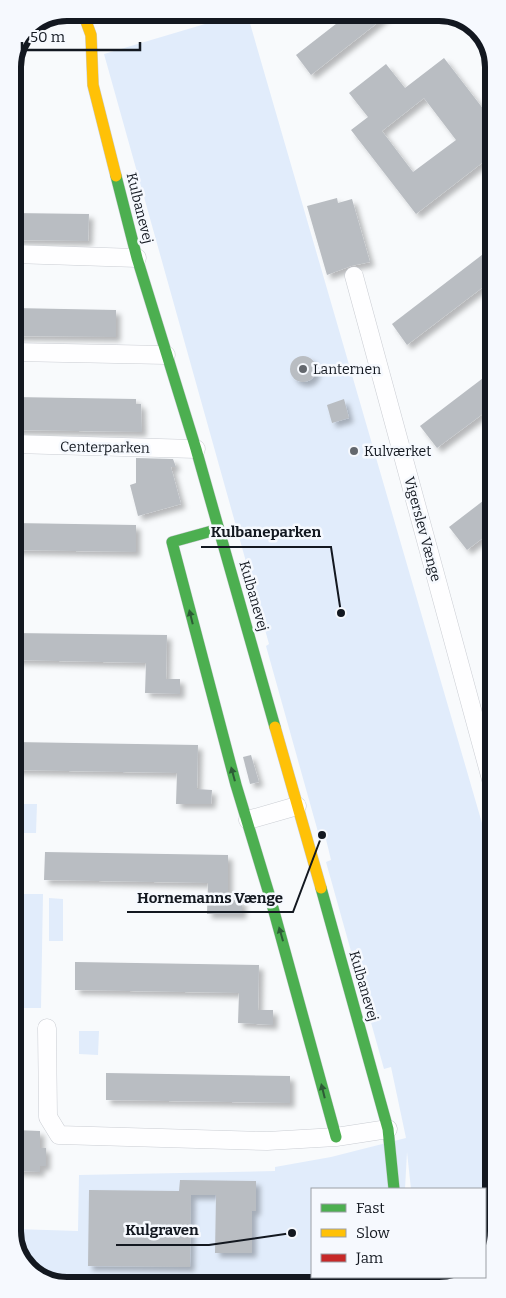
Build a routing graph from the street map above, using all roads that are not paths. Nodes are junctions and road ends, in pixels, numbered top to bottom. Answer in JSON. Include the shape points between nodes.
{"nodes":[{"id":1,"x":86,"y":21,"type":"edge"},
{"id":2,"x":21,"y":254,"type":"edge"},
{"id":3,"x":137,"y":258,"type":"junction"},
{"id":4,"x":354,"y":276,"type":"dead end"},
{"id":5,"x":21,"y":352,"type":"edge"},
{"id":6,"x":166,"y":355,"type":"junction"},
{"id":7,"x":21,"y":444,"type":"edge"},
{"id":8,"x":196,"y":449,"type":"junction"},
{"id":9,"x":219,"y":529,"type":"junction"},
{"id":10,"x":485,"y":757,"type":"edge"},
{"id":11,"x":297,"y":806,"type":"junction"},
{"id":12,"x":248,"y":820,"type":"junction"},
{"id":13,"x":47,"y":1028,"type":"dead end"},
{"id":14,"x":388,"y":1129,"type":"junction"},
{"id":15,"x":336,"y":1137,"type":"junction"},
{"id":16,"x":394,"y":1188,"type":"edge"}],
"edges":[{"from":1,"to":3,"type":"street","name":"Kulbanevej","via":[[91,35],[93,85]]},
{"from":2,"to":3,"type":"street"},
{"from":3,"to":6,"type":"street","name":"Kulbanevej"},
{"from":4,"to":10,"type":"street","name":"Vigerslev Vænge"},
{"from":5,"to":6,"type":"street"},
{"from":6,"to":8,"type":"street","name":"Kulbanevej"},
{"from":7,"to":8,"type":"street","name":"Centerparken"},
{"from":8,"to":9,"type":"street","name":"Kulbanevej"},
{"from":9,"to":11,"type":"street","name":"Kulbanevej"},
{"from":12,"to":9,"type":"street","one_way":true,"via":[[172,542]]},
{"from":11,"to":12,"type":"street"},
{"from":11,"to":14,"type":"street","name":"Kulbanevej"},
{"from":15,"to":12,"type":"street","one_way":true},
{"from":13,"to":15,"type":"street","via":[[48,1117],[59,1135],[267,1141]]},
{"from":14,"to":15,"type":"street"},
{"from":14,"to":16,"type":"street","name":"Kulbanevej"}]}
